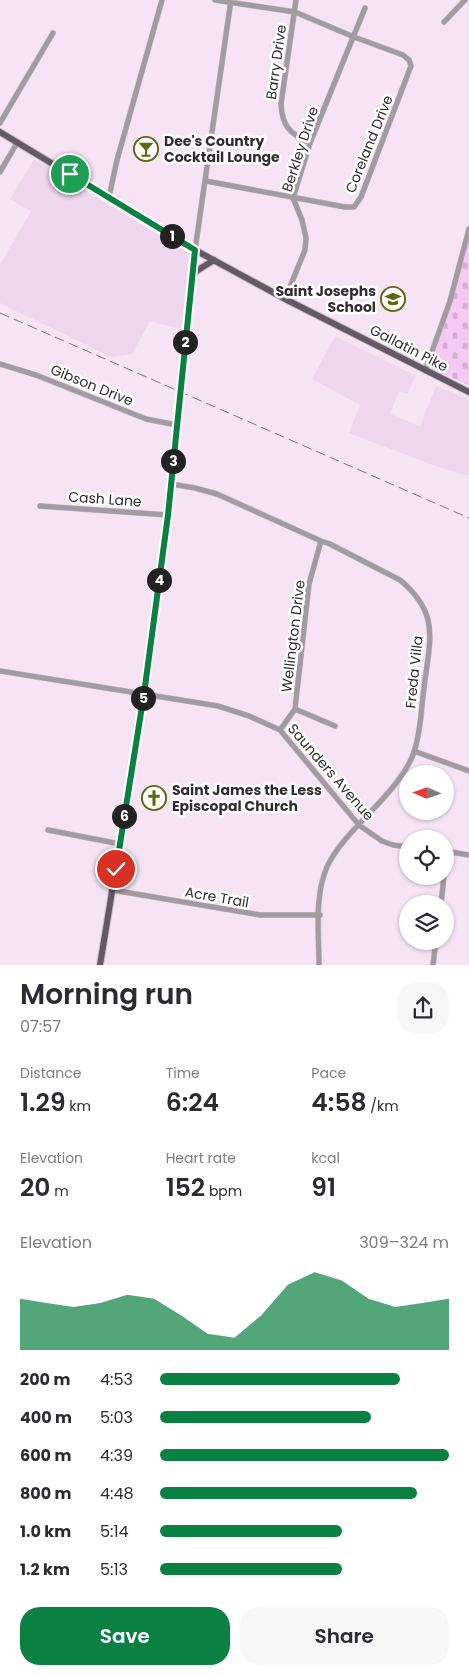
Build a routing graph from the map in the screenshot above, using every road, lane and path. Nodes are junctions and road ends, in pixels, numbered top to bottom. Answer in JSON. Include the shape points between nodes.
{"nodes":[{"id":1,"x":162,"y":0,"type":"edge"},
{"id":2,"x":215,"y":0,"type":"edge"},
{"id":3,"x":296,"y":0,"type":"edge"},
{"id":4,"x":465,"y":0,"type":"edge"},
{"id":5,"x":231,"y":1,"type":"edge"},
{"id":6,"x":366,"y":8,"type":"dead end"},
{"id":7,"x":295,"y":12,"type":"junction"},
{"id":8,"x":444,"y":22,"type":"dead end"},
{"id":9,"x":53,"y":34,"type":"dead end"},
{"id":10,"x":354,"y":37,"type":"junction"},
{"id":11,"x":0,"y":123,"type":"edge"},
{"id":12,"x":0,"y":132,"type":"edge"},
{"id":13,"x":17,"y":143,"type":"junction"},
{"id":14,"x":310,"y":143,"type":"junction"},
{"id":15,"x":0,"y":172,"type":"edge"},
{"id":16,"x":206,"y":181,"type":"junction"},
{"id":17,"x":109,"y":198,"type":"junction"},
{"id":18,"x":293,"y":198,"type":"junction"},
{"id":19,"x":469,"y":229,"type":"edge"},
{"id":20,"x":195,"y":250,"type":"junction"},
{"id":21,"x":214,"y":260,"type":"junction"},
{"id":22,"x":192,"y":276,"type":"junction"},
{"id":23,"x":285,"y":299,"type":"junction"},
{"id":24,"x":0,"y":364,"type":"edge"},
{"id":25,"x":425,"y":371,"type":"junction"},
{"id":26,"x":469,"y":392,"type":"edge"},
{"id":27,"x":177,"y":425,"type":"junction"},
{"id":28,"x":171,"y":484,"type":"junction"},
{"id":29,"x":40,"y":506,"type":"dead end"},
{"id":30,"x":168,"y":515,"type":"junction"},
{"id":31,"x":321,"y":542,"type":"junction"},
{"id":32,"x":0,"y":671,"type":"edge"},
{"id":33,"x":144,"y":694,"type":"junction"},
{"id":34,"x":295,"y":710,"type":"junction"},
{"id":35,"x":336,"y":726,"type":"dead end"},
{"id":36,"x":280,"y":730,"type":"junction"},
{"id":37,"x":414,"y":751,"type":"junction"},
{"id":38,"x":469,"y":771,"type":"edge"},
{"id":39,"x":359,"y":825,"type":"junction"},
{"id":40,"x":48,"y":830,"type":"dead end"},
{"id":41,"x":120,"y":844,"type":"junction"},
{"id":42,"x":399,"y":845,"type":"edge"},
{"id":43,"x":454,"y":853,"type":"edge"},
{"id":44,"x":469,"y":855,"type":"edge"},
{"id":45,"x":112,"y":890,"type":"junction"},
{"id":46,"x":320,"y":915,"type":"junction"},
{"id":47,"x":435,"y":950,"type":"edge"},
{"id":48,"x":100,"y":965,"type":"edge"},
{"id":49,"x":319,"y":965,"type":"edge"},
{"id":50,"x":433,"y":965,"type":"edge"}],
"edges":[{"from":1,"to":17,"type":"street"},
{"from":2,"to":5,"type":"street"},
{"from":3,"to":7,"type":"street","name":"Barry Drive"},
{"from":4,"to":8,"type":"street"},
{"from":5,"to":7,"type":"street"},
{"from":5,"to":16,"type":"street"},
{"from":6,"to":10,"type":"street","name":"Berkley Drive"},
{"from":7,"to":10,"type":"street"},
{"from":7,"to":14,"type":"street","name":"Barry Drive","via":[[282,116],[292,132]]},
{"from":9,"to":11,"type":"street"},
{"from":10,"to":14,"type":"street","name":"Berkley Drive"},
{"from":10,"to":18,"type":"street","name":"Coreland Drive","via":[[404,55],[411,66],[357,204],[345,207]]},
{"from":12,"to":13,"type":"main road","name":"Gallatin Pike"},
{"from":13,"to":15,"type":"street"},
{"from":13,"to":17,"type":"main road","name":"Gallatin Pike"},
{"from":14,"to":18,"type":"street","name":"Berkley Drive"},
{"from":16,"to":18,"type":"street","name":"Coreland Drive"},
{"from":16,"to":20,"type":"street"},
{"from":17,"to":20,"type":"main road","name":"Gallatin Pike"},
{"from":18,"to":23,"type":"street","name":"Berkley Drive","via":[[306,238],[305,250]]},
{"from":19,"to":25,"type":"street","via":[[450,301]]},
{"from":20,"to":21,"type":"main road","name":"Gallatin Pike"},
{"from":20,"to":22,"type":"main road"},
{"from":21,"to":22,"type":"main road"},
{"from":21,"to":23,"type":"main road","name":"Gallatin Pike"},
{"from":22,"to":27,"type":"main road","bridge":true},
{"from":23,"to":25,"type":"main road","name":"Gallatin Pike"},
{"from":24,"to":27,"type":"street","name":"Gibson Drive","via":[[146,419]]},
{"from":25,"to":26,"type":"main road","name":"Gallatin Pike"},
{"from":27,"to":28,"type":"main road"},
{"from":28,"to":30,"type":"main road"},
{"from":28,"to":31,"type":"street","name":"Freda Villa","via":[[217,494]]},
{"from":29,"to":30,"type":"street","name":"Cash Lane"},
{"from":30,"to":33,"type":"main road"},
{"from":31,"to":34,"type":"street","name":"Wellington Drive","via":[[309,584]]},
{"from":31,"to":37,"type":"street","name":"Freda Villa","via":[[400,580],[425,611],[429,640]]},
{"from":32,"to":33,"type":"street","name":"Saunders Avenue"},
{"from":33,"to":36,"type":"street","name":"Saunders Avenue","via":[[218,706]]},
{"from":33,"to":41,"type":"main road"},
{"from":34,"to":35,"type":"street"},
{"from":34,"to":36,"type":"street","name":"Wellington Drive"},
{"from":36,"to":39,"type":"street","name":"Saunders Avenue"},
{"from":37,"to":38,"type":"street"},
{"from":37,"to":39,"type":"street","name":"Freda Villa","via":[[399,780]]},
{"from":39,"to":42,"type":"street","name":"Saunders Avenue","via":[[382,841]]},
{"from":39,"to":46,"type":"street","name":"Freda Villa","via":[[328,866],[321,890]]},
{"from":40,"to":41,"type":"street"},
{"from":41,"to":45,"type":"main road"},
{"from":43,"to":44,"type":"street"},
{"from":45,"to":46,"type":"street","name":"Acre Trail","via":[[260,916]]},
{"from":45,"to":48,"type":"main road"},
{"from":46,"to":49,"type":"street","name":"Freda Villa"},
{"from":47,"to":50,"type":"street"}]}
